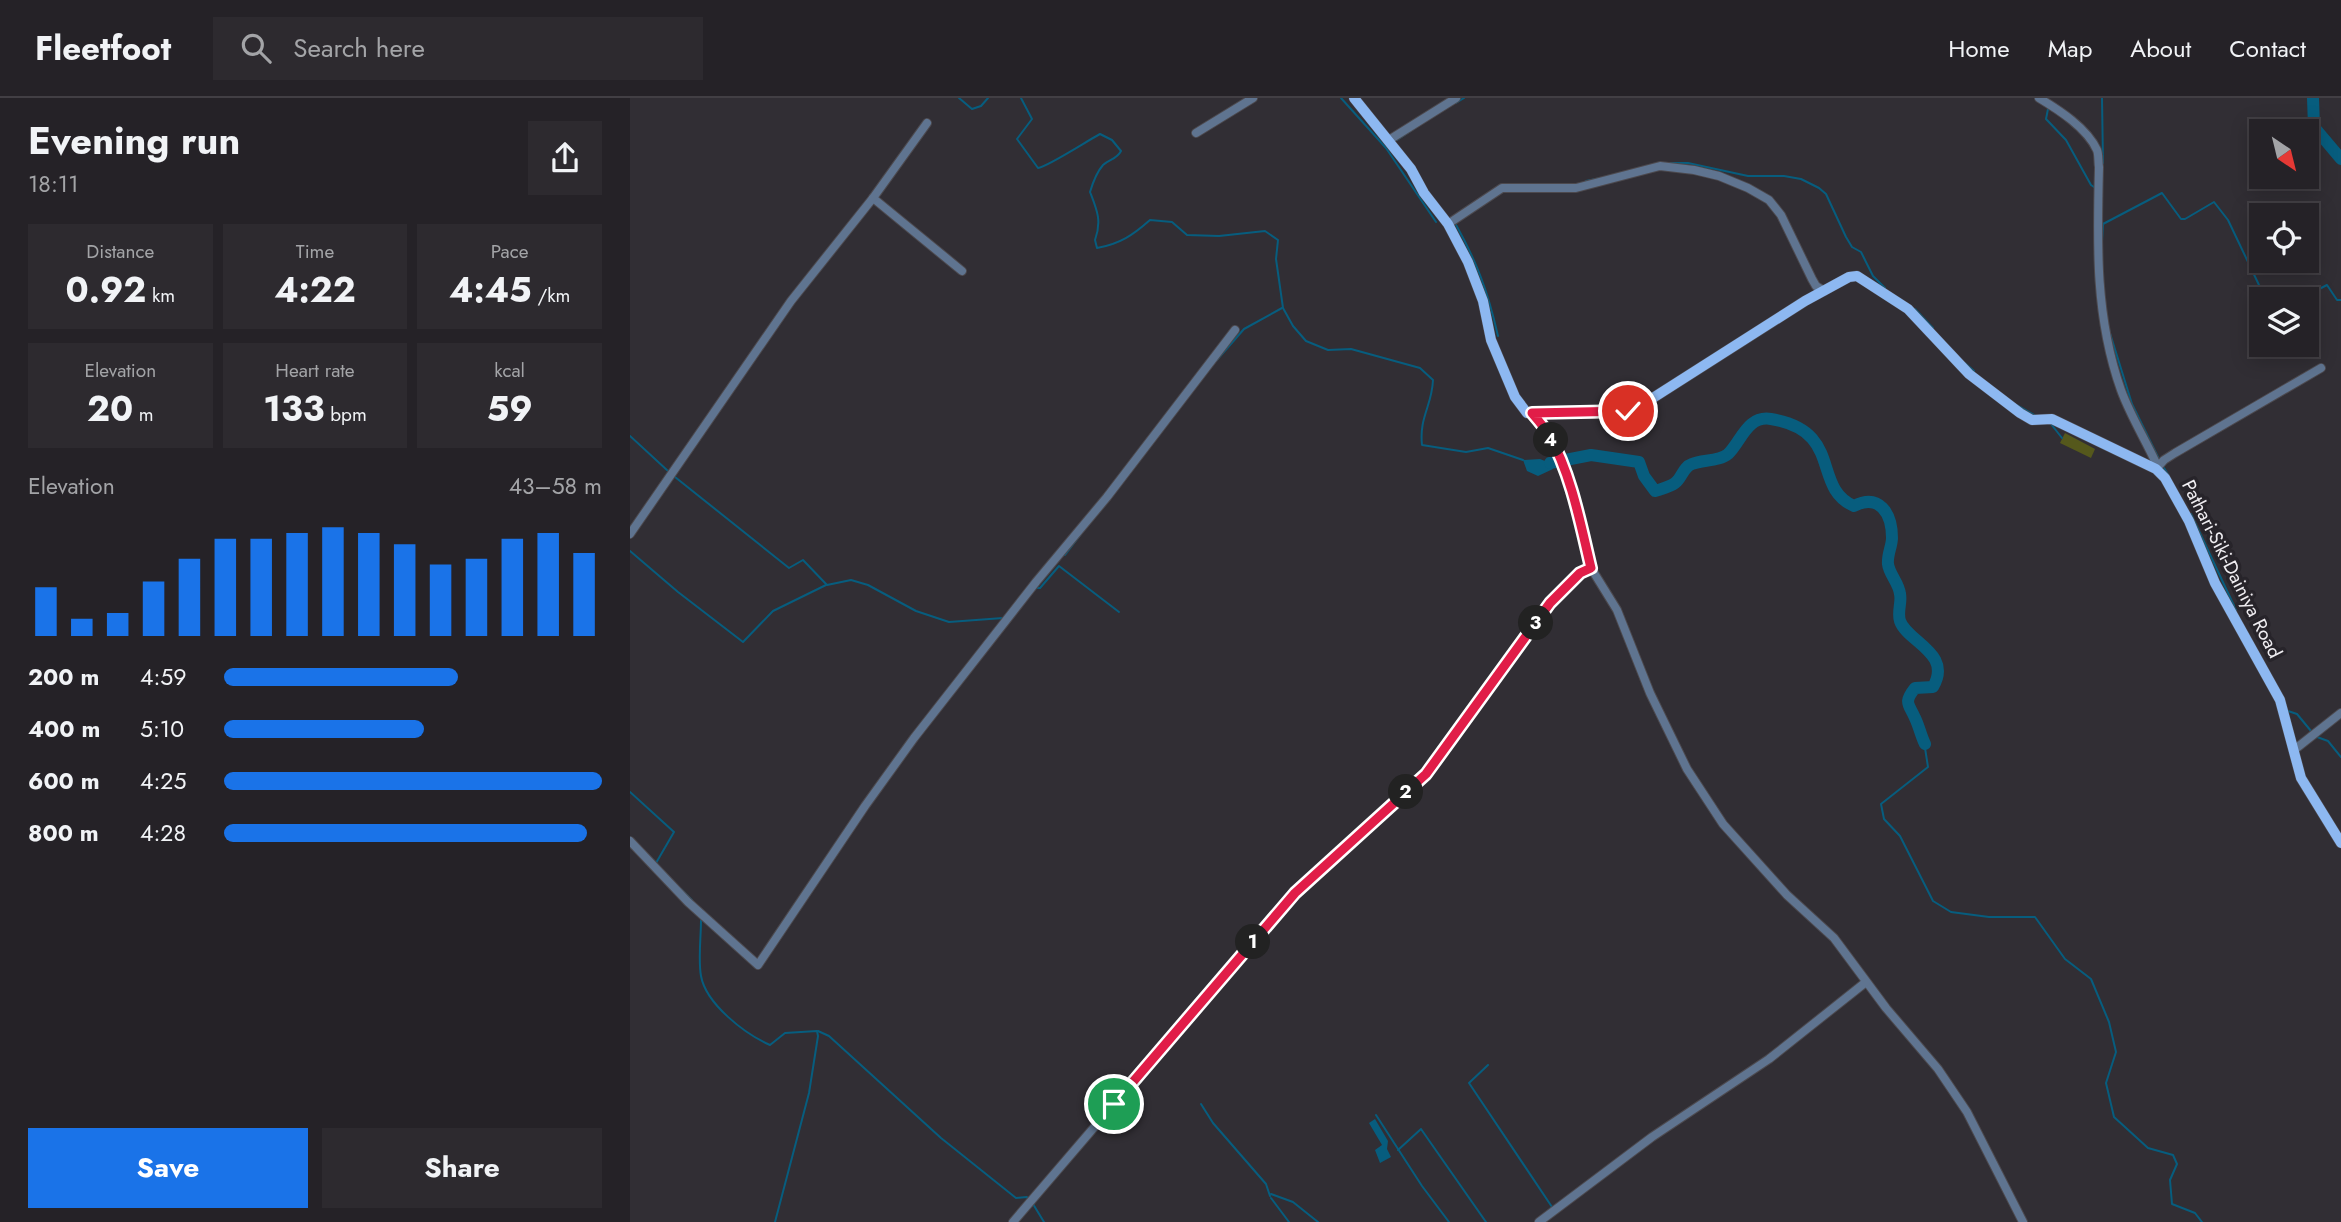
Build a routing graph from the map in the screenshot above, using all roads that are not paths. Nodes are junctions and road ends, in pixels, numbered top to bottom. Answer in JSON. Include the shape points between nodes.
{"nodes":[{"id":1,"x":1253,"y":98,"type":"edge"},
{"id":2,"x":1354,"y":98,"type":"edge"},
{"id":3,"x":1456,"y":98,"type":"edge"},
{"id":4,"x":2039,"y":98,"type":"edge"},
{"id":5,"x":927,"y":123,"type":"dead end"},
{"id":6,"x":1196,"y":133,"type":"dead end"},
{"id":7,"x":1390,"y":140,"type":"junction"},
{"id":8,"x":873,"y":198,"type":"junction"},
{"id":9,"x":1448,"y":224,"type":"junction"},
{"id":10,"x":962,"y":271,"type":"dead end"},
{"id":11,"x":1825,"y":291,"type":"junction"},
{"id":12,"x":1235,"y":330,"type":"dead end"},
{"id":13,"x":2321,"y":368,"type":"dead end"},
{"id":14,"x":1532,"y":413,"type":"junction"},
{"id":15,"x":2156,"y":469,"type":"junction"},
{"id":16,"x":630,"y":534,"type":"edge"},
{"id":17,"x":1591,"y":568,"type":"junction"},
{"id":18,"x":2341,"y":713,"type":"edge"},
{"id":19,"x":2294,"y":750,"type":"junction"},
{"id":20,"x":630,"y":841,"type":"edge"},
{"id":21,"x":2341,"y":843,"type":"edge"},
{"id":22,"x":1866,"y":982,"type":"junction"},
{"id":23,"x":1013,"y":1222,"type":"edge"},
{"id":24,"x":1539,"y":1222,"type":"edge"},
{"id":25,"x":2023,"y":1222,"type":"edge"}],
"edges":[{"from":1,"to":6,"type":"street"},
{"from":2,"to":7,"type":"main road"},
{"from":3,"to":7,"type":"street"},
{"from":4,"to":15,"type":"street","via":[[2074,124],[2097,151],[2098,282],[2104,332],[2122,391]]},
{"from":5,"to":8,"type":"street"},
{"from":7,"to":9,"type":"main road"},
{"from":8,"to":10,"type":"street"},
{"from":8,"to":16,"type":"street","via":[[790,301]]},
{"from":9,"to":11,"type":"street","via":[[1502,188],[1576,188],[1660,166],[1694,170],[1719,176],[1769,200],[1816,286]]},
{"from":9,"to":14,"type":"main road","via":[[1468,262],[1491,340],[1515,397]]},
{"from":11,"to":14,"type":"main road","name":"Pathari-Siki-Dainiya Road","via":[[1628,411]]},
{"from":11,"to":15,"type":"main road","name":"Pathari-Siki-Dainiya Road","via":[[1849,277],[1865,279],[1908,309],[1969,374],[2020,413],[2032,420],[2052,419]]},
{"from":12,"to":20,"type":"street","via":[[914,738],[758,965],[663,878]]},
{"from":13,"to":15,"type":"street"},
{"from":14,"to":17,"type":"street","via":[[1550,436],[1563,469]]},
{"from":15,"to":19,"type":"main road","name":"Pathari-Siki-Dainiya Road","via":[[2184,512],[2215,583],[2280,700]]},
{"from":17,"to":22,"type":"street","via":[[1617,610],[1650,693],[1703,794],[1777,885],[1834,938]]},
{"from":17,"to":23,"type":"street","via":[[1550,603],[1426,774],[1295,893]]},
{"from":18,"to":19,"type":"street"},
{"from":19,"to":21,"type":"main road","name":"Pathari-Siki-Dainiya Road","via":[[2301,778]]},
{"from":22,"to":24,"type":"street","via":[[1769,1059],[1652,1137]]},
{"from":22,"to":25,"type":"street","via":[[1967,1112]]}]}
